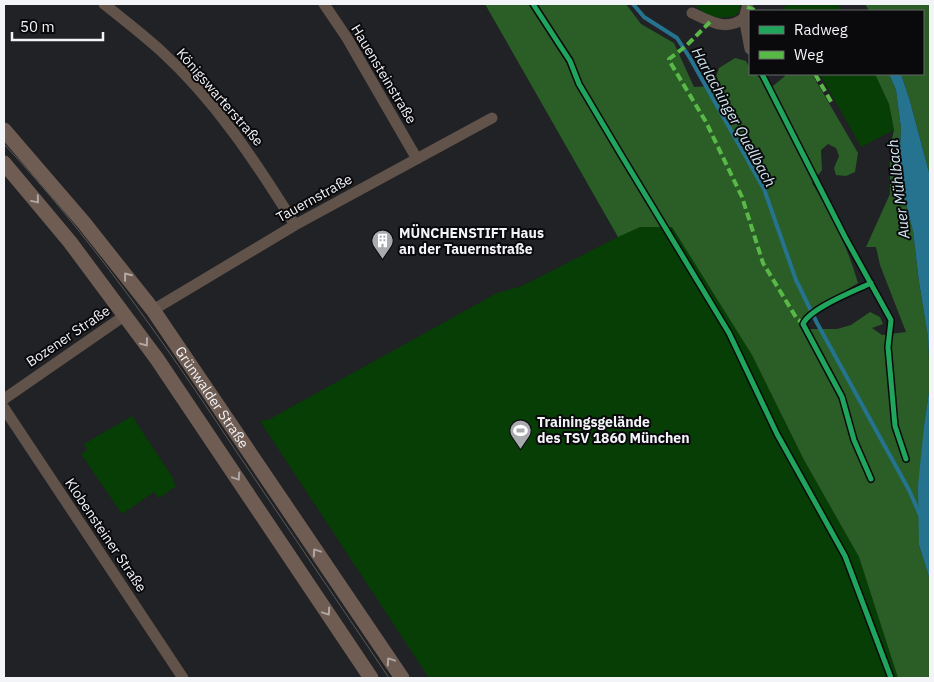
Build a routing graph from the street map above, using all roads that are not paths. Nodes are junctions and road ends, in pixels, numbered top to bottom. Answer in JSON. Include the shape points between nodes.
{"nodes":[{"id":1,"x":104,"y":4,"type":"edge"},
{"id":2,"x":324,"y":4,"type":"edge"},
{"id":3,"x":748,"y":4,"type":"edge"},
{"id":4,"x":692,"y":13,"type":"dead end"},
{"id":5,"x":744,"y":18,"type":"junction"},
{"id":6,"x":749,"y":43,"type":"edge"},
{"id":7,"x":492,"y":118,"type":"dead end"},
{"id":8,"x":4,"y":130,"type":"edge"},
{"id":9,"x":417,"y":159,"type":"junction"},
{"id":10,"x":4,"y":163,"type":"edge"},
{"id":11,"x":296,"y":224,"type":"junction"},
{"id":12,"x":153,"y":310,"type":"junction"},
{"id":13,"x":124,"y":316,"type":"junction"},
{"id":14,"x":4,"y":399,"type":"edge"},
{"id":15,"x":4,"y":408,"type":"edge"},
{"id":16,"x":183,"y":678,"type":"edge"},
{"id":17,"x":371,"y":678,"type":"edge"},
{"id":18,"x":402,"y":678,"type":"edge"}],
"edges":[{"from":1,"to":11,"type":"street","name":"Königswarterstraße","via":[[161,51],[197,88],[253,158]]},
{"from":2,"to":9,"type":"street","name":"Hauensteinstraße"},
{"from":3,"to":5,"type":"street"},
{"from":4,"to":5,"type":"street","via":[[725,25],[737,24]]},
{"from":5,"to":6,"type":"street"},
{"from":7,"to":9,"type":"street","name":"Tauernstraße"},
{"from":12,"to":8,"type":"main road","name":"Grünwalder Straße","one_way":true},
{"from":9,"to":11,"type":"street","name":"Tauernstraße"},
{"from":10,"to":13,"type":"main road","name":"Grünwalder Straße","one_way":true,"via":[[70,242]]},
{"from":11,"to":12,"type":"street","name":"Tauernstraße"},
{"from":18,"to":12,"type":"main road","name":"Grünwalder Straße","one_way":true},
{"from":13,"to":14,"type":"street","name":"Bozener Straße"},
{"from":13,"to":17,"type":"main road","name":"Grünwalder Straße","one_way":true,"via":[[186,401]]},
{"from":15,"to":16,"type":"street","name":"Klobensteiner Straße"}]}
